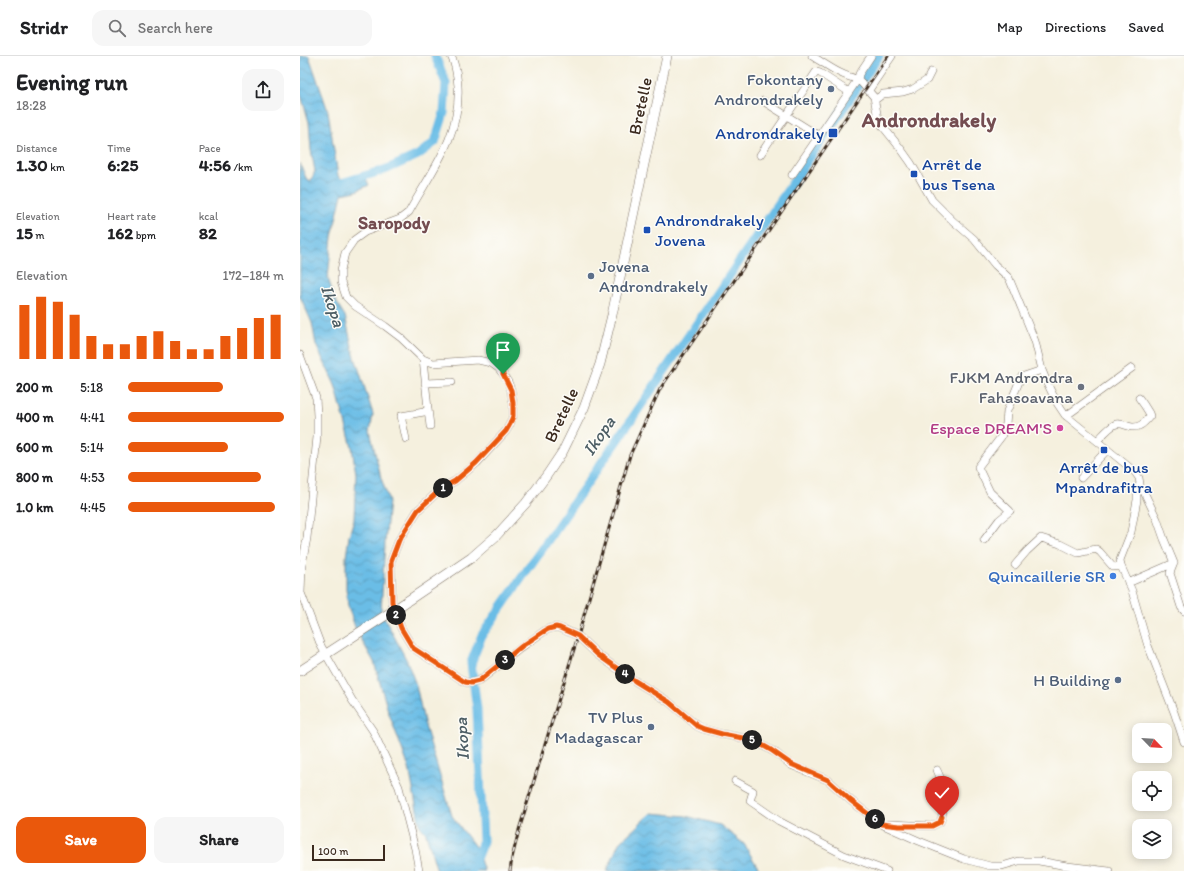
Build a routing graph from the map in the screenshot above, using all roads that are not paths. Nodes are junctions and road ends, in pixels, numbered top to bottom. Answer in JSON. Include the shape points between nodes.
{"nodes":[{"id":1,"x":451,"y":56,"type":"edge"},
{"id":2,"x":667,"y":56,"type":"edge"},
{"id":3,"x":812,"y":56,"type":"edge"},
{"id":4,"x":871,"y":56,"type":"edge"},
{"id":5,"x":892,"y":56,"type":"edge"},
{"id":6,"x":931,"y":72,"type":"dead end"},
{"id":7,"x":863,"y":84,"type":"junction"},
{"id":8,"x":849,"y":92,"type":"junction"},
{"id":9,"x":875,"y":100,"type":"junction"},
{"id":10,"x":763,"y":101,"type":"dead end"},
{"id":11,"x":786,"y":116,"type":"junction"},
{"id":12,"x":819,"y":136,"type":"junction"},
{"id":13,"x":760,"y":155,"type":"dead end"},
{"id":14,"x":792,"y":175,"type":"dead end"},
{"id":15,"x":300,"y":355,"type":"edge"},
{"id":16,"x":423,"y":359,"type":"junction"},
{"id":17,"x":1132,"y":368,"type":"dead end"},
{"id":18,"x":1042,"y":370,"type":"junction"},
{"id":19,"x":452,"y":382,"type":"dead end"},
{"id":20,"x":425,"y":383,"type":"junction"},
{"id":21,"x":1139,"y":398,"type":"dead end"},
{"id":22,"x":428,"y":409,"type":"junction"},
{"id":23,"x":1066,"y":416,"type":"junction"},
{"id":24,"x":430,"y":426,"type":"dead end"},
{"id":25,"x":406,"y":439,"type":"dead end"},
{"id":26,"x":1097,"y":441,"type":"junction"},
{"id":27,"x":1108,"y":450,"type":"junction"},
{"id":28,"x":1081,"y":478,"type":"dead end"},
{"id":29,"x":1137,"y":488,"type":"junction"},
{"id":30,"x":984,"y":540,"type":"dead end"},
{"id":31,"x":1174,"y":563,"type":"junction"},
{"id":32,"x":1015,"y":565,"type":"dead end"},
{"id":33,"x":1121,"y":566,"type":"junction"},
{"id":34,"x":1128,"y":583,"type":"junction"},
{"id":35,"x":393,"y":611,"type":"junction"},
{"id":36,"x":1184,"y":612,"type":"edge"},
{"id":37,"x":329,"y":653,"type":"junction"},
{"id":38,"x":300,"y":671,"type":"edge"},
{"id":39,"x":1184,"y":742,"type":"edge"},
{"id":40,"x":937,"y":770,"type":"dead end"},
{"id":41,"x":735,"y":781,"type":"dead end"},
{"id":42,"x":881,"y":824,"type":"junction"},
{"id":43,"x":419,"y":871,"type":"edge"},
{"id":44,"x":887,"y":871,"type":"edge"},
{"id":45,"x":1109,"y":871,"type":"edge"}],
"edges":[{"from":1,"to":16,"type":"street","via":[[458,79],[458,109],[444,150],[409,212],[400,220],[365,232],[354,240],[345,253],[341,270],[341,282],[346,297],[401,338]]},
{"from":2,"to":35,"type":"main road","name":"Bretelle","via":[[612,315],[601,358],[577,424],[563,451],[538,487],[496,536],[462,565]]},
{"from":3,"to":7,"type":"street"},
{"from":4,"to":7,"type":"street","via":[[859,74]]},
{"from":5,"to":7,"type":"street"},
{"from":6,"to":9,"type":"street","via":[[927,80],[913,89],[883,94]]},
{"from":7,"to":8,"type":"street"},
{"from":7,"to":9,"type":"street"},
{"from":8,"to":11,"type":"street","via":[[816,72]]},
{"from":8,"to":12,"type":"street"},
{"from":9,"to":18,"type":"street","via":[[880,124],[904,154],[932,200],[974,239],[1009,278],[1035,341]]},
{"from":10,"to":11,"type":"street"},
{"from":11,"to":12,"type":"street"},
{"from":11,"to":13,"type":"street"},
{"from":12,"to":14,"type":"street"},
{"from":15,"to":37,"type":"street","via":[[316,398],[317,416],[301,592],[313,628]]},
{"from":16,"to":20,"type":"street"},
{"from":16,"to":35,"type":"street","via":[[433,363],[478,360],[491,363],[503,374],[511,390],[513,416],[506,431],[476,463],[418,510],[399,540],[391,561]]},
{"from":17,"to":23,"type":"street"},
{"from":18,"to":23,"type":"street","via":[[1053,396]]},
{"from":18,"to":30,"type":"street","via":[[1021,376],[1007,411],[1001,437],[978,468],[990,492],[1010,511],[999,520]]},
{"from":19,"to":20,"type":"street"},
{"from":20,"to":22,"type":"street"},
{"from":21,"to":26,"type":"street","via":[[1150,413],[1146,421],[1131,427],[1116,424]]},
{"from":22,"to":24,"type":"street"},
{"from":22,"to":25,"type":"street","via":[[401,416]]},
{"from":23,"to":26,"type":"street"},
{"from":26,"to":27,"type":"street"},
{"from":27,"to":28,"type":"street"},
{"from":27,"to":29,"type":"street","via":[[1137,474],[1140,481]]},
{"from":29,"to":31,"type":"street","via":[[1144,492]]},
{"from":29,"to":33,"type":"street","via":[[1132,527],[1120,560]]},
{"from":31,"to":34,"type":"street"},
{"from":31,"to":36,"type":"street","via":[[1170,573]]},
{"from":32,"to":33,"type":"street","via":[[1041,538],[1078,553],[1096,549],[1112,567]]},
{"from":33,"to":34,"type":"street"},
{"from":34,"to":39,"type":"street","via":[[1147,643]]},
{"from":35,"to":37,"type":"main road","name":"Bretelle"},
{"from":35,"to":42,"type":"street","via":[[413,648],[465,682],[471,683],[479,681],[522,646],[548,629],[556,627],[565,630],[578,636],[598,655],[669,702],[697,726],[753,740],[791,764],[828,780]]},
{"from":37,"to":38,"type":"main road","name":"Bretelle"},
{"from":37,"to":43,"type":"street","via":[[352,700],[373,732],[399,787]]},
{"from":40,"to":42,"type":"street","via":[[944,784],[940,822],[932,826]]},
{"from":41,"to":44,"type":"street","via":[[753,792],[750,801],[779,821],[844,855]]},
{"from":42,"to":45,"type":"street","via":[[958,857],[990,866],[1039,861]]}]}
